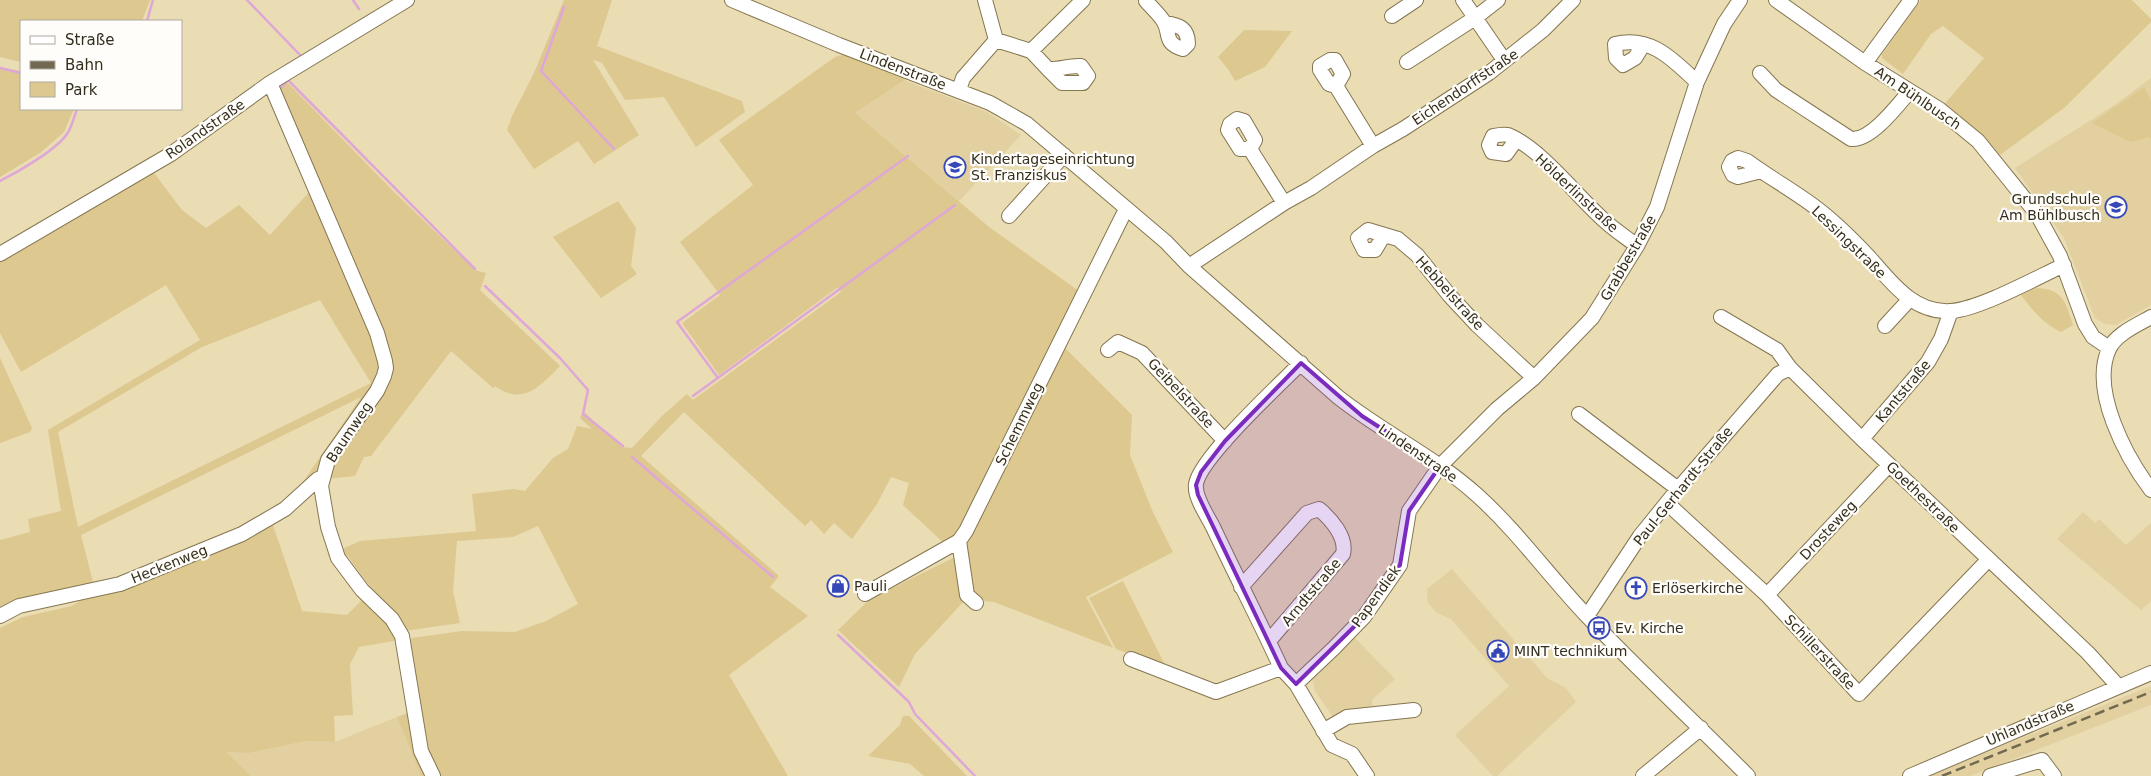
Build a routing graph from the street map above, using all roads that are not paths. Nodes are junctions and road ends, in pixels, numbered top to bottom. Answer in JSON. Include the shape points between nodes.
{"nodes":[{"id":1,"x":407,"y":0,"type":"edge"},
{"id":2,"x":732,"y":0,"type":"edge"},
{"id":3,"x":985,"y":0,"type":"edge"},
{"id":4,"x":1082,"y":0,"type":"edge"},
{"id":5,"x":1145,"y":0,"type":"edge"},
{"id":6,"x":1416,"y":0,"type":"edge"},
{"id":7,"x":1464,"y":0,"type":"edge"},
{"id":8,"x":1498,"y":0,"type":"edge"},
{"id":9,"x":1572,"y":0,"type":"edge"},
{"id":10,"x":1740,"y":0,"type":"edge"},
{"id":11,"x":1776,"y":0,"type":"edge"},
{"id":12,"x":1911,"y":0,"type":"edge"},
{"id":13,"x":1392,"y":16,"type":"dead end"},
{"id":14,"x":1475,"y":18,"type":"junction"},
{"id":15,"x":1165,"y":23,"type":"dead end"},
{"id":16,"x":996,"y":40,"type":"junction"},
{"id":17,"x":1644,"y":45,"type":"dead end"},
{"id":18,"x":1031,"y":51,"type":"junction"},
{"id":19,"x":1504,"y":60,"type":"junction"},
{"id":20,"x":1407,"y":62,"type":"dead end"},
{"id":21,"x":1866,"y":63,"type":"junction"},
{"id":22,"x":1048,"y":69,"type":"dead end"},
{"id":23,"x":1760,"y":73,"type":"dead end"},
{"id":24,"x":1697,"y":82,"type":"junction"},
{"id":25,"x":270,"y":83,"type":"junction"},
{"id":26,"x":1336,"y":86,"type":"dead end"},
{"id":27,"x":958,"y":90,"type":"junction"},
{"id":28,"x":1910,"y":90,"type":"junction"},
{"id":29,"x":1516,"y":140,"type":"dead end"},
{"id":30,"x":1373,"y":146,"type":"junction"},
{"id":31,"x":1250,"y":149,"type":"dead end"},
{"id":32,"x":1064,"y":155,"type":"junction"},
{"id":33,"x":1761,"y":171,"type":"dead end"},
{"id":34,"x":1284,"y":203,"type":"junction"},
{"id":35,"x":1126,"y":209,"type":"junction"},
{"id":36,"x":1009,"y":216,"type":"dead end"},
{"id":37,"x":1384,"y":235,"type":"dead end"},
{"id":38,"x":1637,"y":246,"type":"junction"},
{"id":39,"x":0,"y":254,"type":"edge"},
{"id":40,"x":2064,"y":265,"type":"junction"},
{"id":41,"x":1189,"y":266,"type":"junction"},
{"id":42,"x":1910,"y":300,"type":"junction"},
{"id":43,"x":1951,"y":311,"type":"junction"},
{"id":44,"x":1721,"y":317,"type":"dead end"},
{"id":45,"x":2151,"y":317,"type":"edge"},
{"id":46,"x":1886,"y":326,"type":"dead end"},
{"id":47,"x":2109,"y":348,"type":"junction"},
{"id":48,"x":1108,"y":350,"type":"dead end"},
{"id":49,"x":1301,"y":363,"type":"junction"},
{"id":50,"x":1790,"y":368,"type":"junction"},
{"id":51,"x":1534,"y":378,"type":"junction"},
{"id":52,"x":1579,"y":414,"type":"dead end"},
{"id":53,"x":1862,"y":439,"type":"junction"},
{"id":54,"x":1225,"y":440,"type":"junction"},
{"id":55,"x":1889,"y":465,"type":"junction"},
{"id":56,"x":1440,"y":466,"type":"junction"},
{"id":57,"x":322,"y":478,"type":"junction"},
{"id":58,"x":1196,"y":485,"type":"joint"},
{"id":59,"x":1678,"y":488,"type":"junction"},
{"id":60,"x":2151,"y":490,"type":"edge"},
{"id":61,"x":1667,"y":503,"type":"junction"},
{"id":62,"x":959,"y":541,"type":"junction"},
{"id":63,"x":1988,"y":560,"type":"junction"},
{"id":64,"x":1241,"y":587,"type":"junction"},
{"id":65,"x":864,"y":594,"type":"dead end"},
{"id":66,"x":1767,"y":595,"type":"junction"},
{"id":67,"x":976,"y":604,"type":"dead end"},
{"id":68,"x":0,"y":616,"type":"edge"},
{"id":69,"x":1587,"y":616,"type":"junction"},
{"id":70,"x":1269,"y":641,"type":"junction"},
{"id":71,"x":1131,"y":659,"type":"dead end"},
{"id":72,"x":1281,"y":668,"type":"junction"},
{"id":73,"x":2151,"y":673,"type":"edge"},
{"id":74,"x":1296,"y":684,"type":"junction"},
{"id":75,"x":2118,"y":686,"type":"junction"},
{"id":76,"x":1414,"y":710,"type":"dead end"},
{"id":77,"x":1701,"y":728,"type":"junction"},
{"id":78,"x":1323,"y":731,"type":"junction"},
{"id":79,"x":433,"y":776,"type":"edge"},
{"id":80,"x":1367,"y":776,"type":"edge"},
{"id":81,"x":1643,"y":776,"type":"edge"},
{"id":82,"x":1748,"y":776,"type":"edge"},
{"id":83,"x":1910,"y":776,"type":"edge"},
{"id":84,"x":1990,"y":776,"type":"edge"},
{"id":85,"x":2054,"y":776,"type":"edge"}],
"edges":[{"from":1,"to":25,"type":"street","name":"Rolandstraße"},
{"from":2,"to":27,"type":"street","name":"Lindenstraße"},
{"from":3,"to":16,"type":"street"},
{"from":4,"to":18,"type":"street"},
{"from":5,"to":15,"type":"street"},
{"from":6,"to":13,"type":"street"},
{"from":7,"to":14,"type":"street"},
{"from":8,"to":14,"type":"street"},
{"from":9,"to":19,"type":"street","name":"Eichendorffstraße","via":[[1543,30]]},
{"from":10,"to":24,"type":"street","name":"Grabbestraße","via":[[1724,24]]},
{"from":11,"to":21,"type":"street","name":"Am Bühlbusch"},
{"from":12,"to":21,"type":"street"},
{"from":14,"to":19,"type":"street"},
{"from":14,"to":20,"type":"street"},
{"from":16,"to":18,"type":"street"},
{"from":16,"to":27,"type":"street","via":[[963,78]]},
{"from":17,"to":24,"type":"street","via":[[1655,46]]},
{"from":18,"to":22,"type":"street"},
{"from":19,"to":30,"type":"street","name":"Eichendorffstraße","via":[[1489,73]]},
{"from":21,"to":28,"type":"street","name":"Am Bühlbusch"},
{"from":23,"to":28,"type":"street","via":[[1776,90],[1851,139],[1858,139],[1876,128]]},
{"from":24,"to":38,"type":"street","name":"Grabbestraße","via":[[1657,208]]},
{"from":25,"to":39,"type":"street","name":"Rolandstraße","via":[[170,154]]},
{"from":25,"to":57,"type":"street","name":"Baumweg","via":[[386,361],[377,391],[328,460]]},
{"from":26,"to":30,"type":"street"},
{"from":27,"to":32,"type":"street","name":"Lindenstraße","via":[[1027,124]]},
{"from":28,"to":40,"type":"street","name":"Am Bühlbusch","via":[[1978,140],[2037,214]]},
{"from":29,"to":38,"type":"street","name":"Hölderlinstraße","via":[[1538,155],[1607,222]]},
{"from":30,"to":34,"type":"street","name":"Eichendorffstraße"},
{"from":31,"to":34,"type":"street"},
{"from":32,"to":35,"type":"street","name":"Lindenstraße"},
{"from":32,"to":36,"type":"street"},
{"from":33,"to":42,"type":"street","name":"Lessingstraße","via":[[1819,210]]},
{"from":34,"to":41,"type":"street","name":"Eichendorffstraße"},
{"from":35,"to":41,"type":"street","name":"Lindenstraße"},
{"from":35,"to":62,"type":"street","name":"Schemmweg"},
{"from":37,"to":51,"type":"street","name":"Hebbelstraße","via":[[1398,239],[1417,255],[1450,296]]},
{"from":38,"to":51,"type":"street","name":"Grabbestraße","via":[[1592,318]]},
{"from":40,"to":43,"type":"street","name":"Lessingstraße","via":[[1973,306]]},
{"from":40,"to":47,"type":"street","name":"Am Bühlbusch","via":[[2093,337]]},
{"from":41,"to":49,"type":"street","name":"Lindenstraße"},
{"from":42,"to":43,"type":"street","name":"Lessingstraße","via":[[1926,308]]},
{"from":42,"to":46,"type":"street"},
{"from":43,"to":53,"type":"street","name":"Kantstraße","via":[[1928,362]]},
{"from":44,"to":50,"type":"street","name":"Goethestraße","via":[[1777,350]]},
{"from":45,"to":47,"type":"street","via":[[2121,336]]},
{"from":47,"to":60,"type":"street","via":[[2103,384],[2110,412],[2130,458]]},
{"from":48,"to":54,"type":"street","name":"Geibelstraße","via":[[1118,342],[1142,353]]},
{"from":49,"to":54,"type":"street","name":"Geibelstraße"},
{"from":49,"to":56,"type":"street","name":"Lindenstraße","via":[[1362,416]]},
{"from":50,"to":53,"type":"street","name":"Goethestraße"},
{"from":50,"to":59,"type":"street","name":"Paul-Gerhardt-Straße","via":[[1778,374]]},
{"from":51,"to":56,"type":"street","name":"Grabbestraße","via":[[1497,409]]},
{"from":52,"to":59,"type":"street"},
{"from":53,"to":55,"type":"street","name":"Goethestraße"},
{"from":54,"to":58,"type":"street","name":"Geibelstraße","via":[[1201,472]]},
{"from":55,"to":63,"type":"street","name":"Goethestraße"},
{"from":55,"to":66,"type":"street","name":"Drosteweg"},
{"from":56,"to":69,"type":"street","name":"Lindenstraße","via":[[1499,516]]},
{"from":56,"to":74,"type":"street","name":"Papendiek","via":[[1409,511],[1400,565],[1364,616]]},
{"from":57,"to":68,"type":"street","name":"Heckenweg","via":[[285,509],[242,534],[120,584],[19,606]]},
{"from":57,"to":79,"type":"street","name":"Baumweg","via":[[328,527],[338,558],[362,590],[392,619],[402,636],[421,751]]},
{"from":58,"to":64,"type":"street","name":"Arndtstraße"},
{"from":59,"to":61,"type":"street","name":"Paul-Gerhardt-Straße"},
{"from":61,"to":66,"type":"street","name":"Schillerstraße"},
{"from":61,"to":69,"type":"street","name":"Paul-Gerhardt-Straße","via":[[1640,536]]},
{"from":62,"to":65,"type":"street"},
{"from":62,"to":67,"type":"street","via":[[967,595]]},
{"from":63,"to":66,"type":"street","name":"Schillerstraße","via":[[1859,694]]},
{"from":63,"to":75,"type":"street","name":"Goethestraße","via":[[2088,653]]},
{"from":64,"to":70,"type":"street","name":"Arndtstraße"},
{"from":64,"to":70,"type":"street","name":"Arndtstraße","via":[[1307,513],[1319,509],[1331,520],[1345,547],[1343,554]]},
{"from":69,"to":77,"type":"street","name":"Lindenstraße"},
{"from":70,"to":72,"type":"street","name":"Arndtstraße"},
{"from":71,"to":72,"type":"street","via":[[1216,692]]},
{"from":72,"to":74,"type":"street","name":"Arndtstraße"},
{"from":73,"to":75,"type":"street","name":"Uhlandstraße"},
{"from":74,"to":78,"type":"street","name":"Arndtstraße"},
{"from":75,"to":83,"type":"street","name":"Uhlandstraße"},
{"from":76,"to":78,"type":"street","via":[[1348,717]]},
{"from":77,"to":81,"type":"street"},
{"from":77,"to":82,"type":"street","name":"Lindenstraße"},
{"from":78,"to":80,"type":"street","name":"Arndtstraße","via":[[1332,745],[1352,754]]},
{"from":84,"to":85,"type":"street","via":[[2042,760]]}]}
